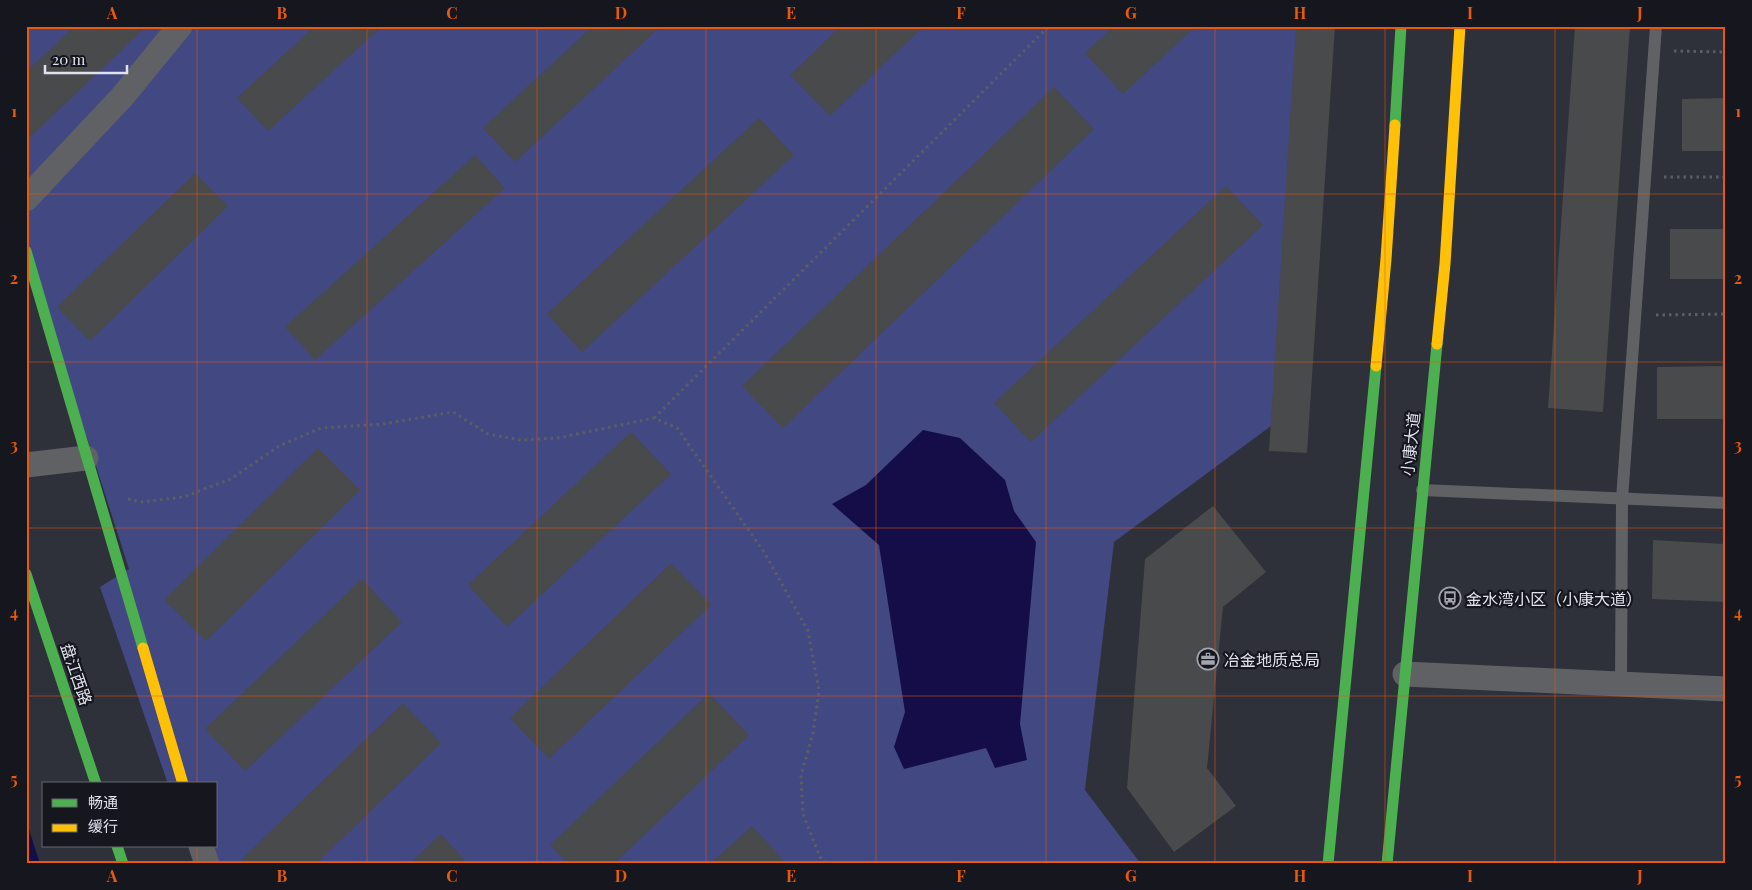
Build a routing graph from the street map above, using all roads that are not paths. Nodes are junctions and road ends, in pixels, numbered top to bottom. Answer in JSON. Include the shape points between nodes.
{"nodes":[{"id":1,"x":180,"y":26,"type":"edge"},
{"id":2,"x":1401,"y":26,"type":"edge"},
{"id":3,"x":1460,"y":26,"type":"edge"},
{"id":4,"x":1656,"y":26,"type":"edge"},
{"id":5,"x":26,"y":199,"type":"edge"},
{"id":6,"x":26,"y":251,"type":"edge"},
{"id":7,"x":86,"y":458,"type":"junction"},
{"id":8,"x":26,"y":465,"type":"edge"},
{"id":9,"x":1422,"y":490,"type":"junction"},
{"id":10,"x":1622,"y":499,"type":"junction"},
{"id":11,"x":1726,"y":503,"type":"edge"},
{"id":12,"x":26,"y":574,"type":"edge"},
{"id":13,"x":1404,"y":674,"type":"junction"},
{"id":14,"x":1621,"y":685,"type":"junction"},
{"id":15,"x":1726,"y":689,"type":"edge"},
{"id":16,"x":95,"y":782,"type":"edge"},
{"id":17,"x":181,"y":782,"type":"edge"},
{"id":18,"x":118,"y":848,"type":"edge"},
{"id":19,"x":202,"y":848,"type":"edge"},
{"id":20,"x":123,"y":864,"type":"edge"},
{"id":21,"x":206,"y":864,"type":"edge"},
{"id":22,"x":1328,"y":864,"type":"edge"},
{"id":23,"x":1387,"y":864,"type":"edge"}],
"edges":[{"from":1,"to":5,"type":"street","via":[[122,97]]},
{"from":2,"to":22,"type":"main road","via":[[1386,259]]},
{"from":3,"to":9,"type":"main road","name":"小康大道","via":[[1445,264]]},
{"from":4,"to":10,"type":"lane"},
{"from":6,"to":7,"type":"main road"},
{"from":7,"to":8,"type":"street"},
{"from":7,"to":17,"type":"main road"},
{"from":9,"to":10,"type":"lane"},
{"from":9,"to":13,"type":"main road","name":"小康大道"},
{"from":10,"to":11,"type":"lane"},
{"from":10,"to":14,"type":"lane"},
{"from":12,"to":16,"type":"main road","name":"盘江西路"},
{"from":13,"to":14,"type":"street"},
{"from":13,"to":23,"type":"main road","name":"小康大道"},
{"from":14,"to":15,"type":"street"},
{"from":18,"to":20,"type":"main road"},
{"from":19,"to":21,"type":"street"}]}
